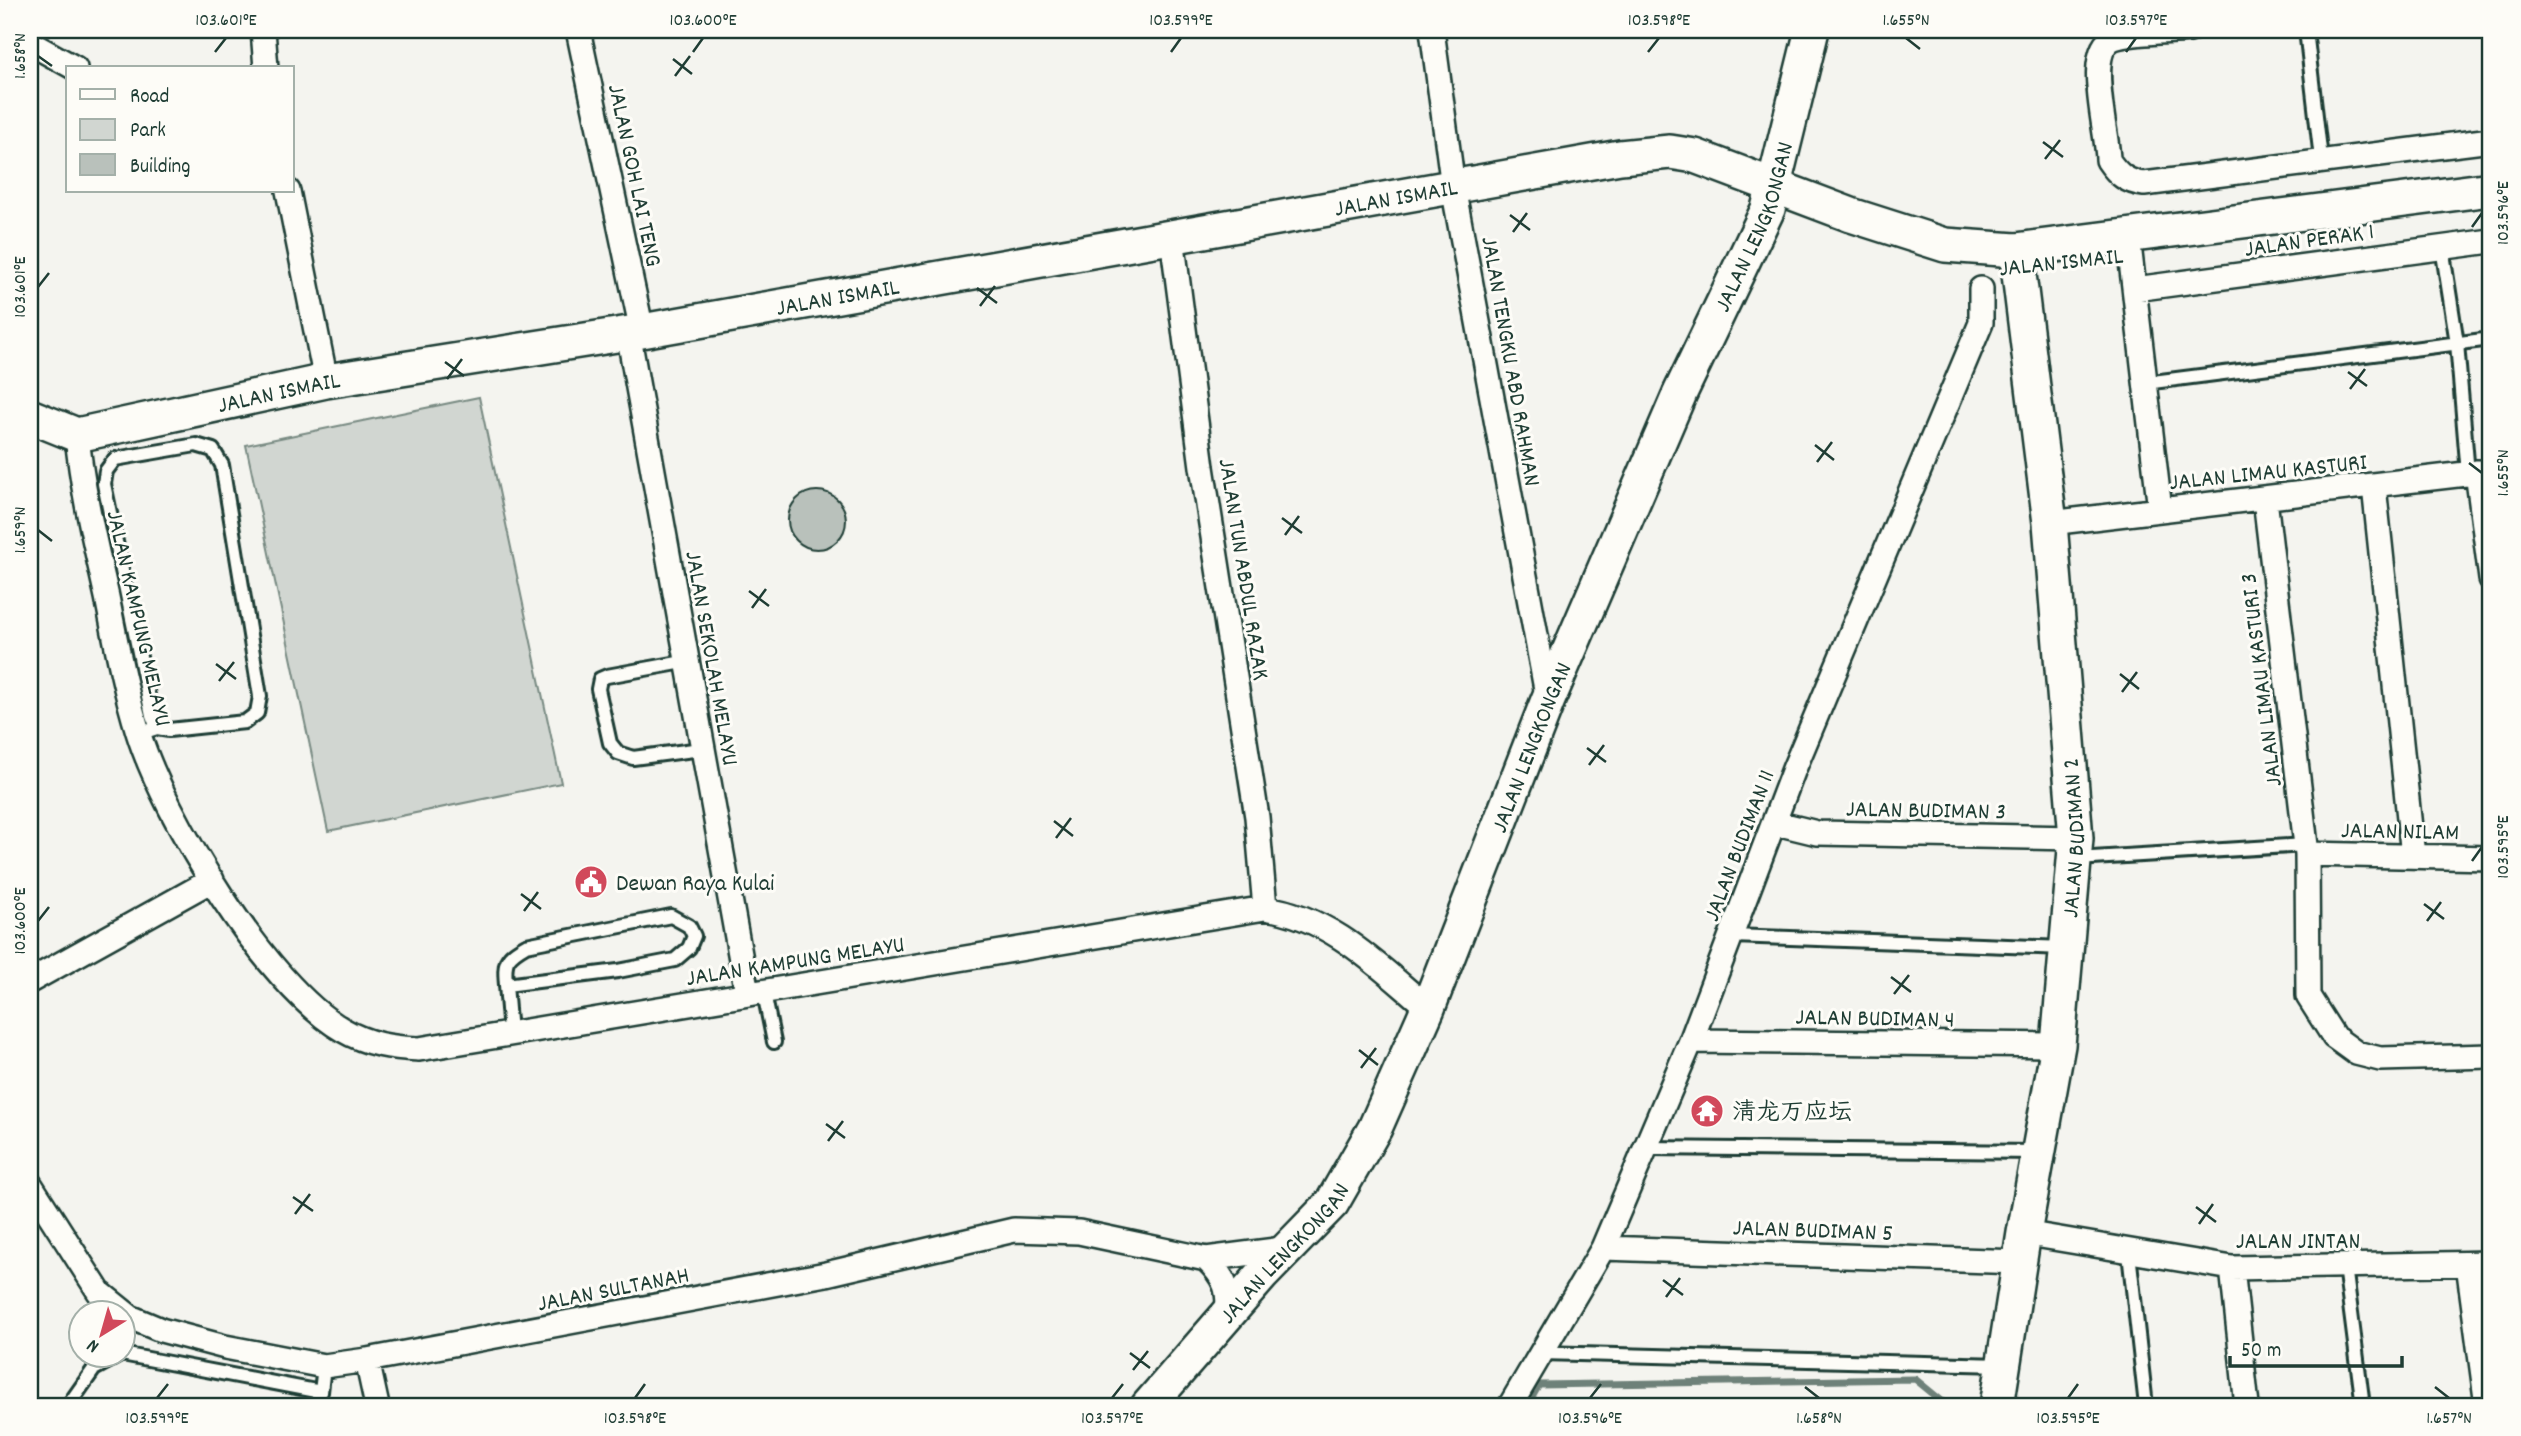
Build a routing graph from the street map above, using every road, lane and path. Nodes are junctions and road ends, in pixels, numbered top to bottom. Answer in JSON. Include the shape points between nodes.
{"nodes":[{"id":1,"x":263,"y":30,"type":"edge"},
{"id":2,"x":578,"y":30,"type":"edge"},
{"id":3,"x":1432,"y":30,"type":"edge"},
{"id":4,"x":1812,"y":30,"type":"edge"},
{"id":5,"x":2306,"y":30,"type":"edge"},
{"id":6,"x":2174,"y":31,"type":"edge"},
{"id":7,"x":30,"y":43,"type":"edge"},
{"id":8,"x":71,"y":66,"type":"edge"},
{"id":9,"x":266,"y":66,"type":"edge"},
{"id":10,"x":2491,"y":140,"type":"edge"},
{"id":11,"x":2321,"y":159,"type":"junction"},
{"id":12,"x":1454,"y":187,"type":"junction"},
{"id":13,"x":2491,"y":189,"type":"edge"},
{"id":14,"x":288,"y":192,"type":"edge"},
{"id":15,"x":1771,"y":197,"type":"junction"},
{"id":16,"x":2491,"y":206,"type":"edge"},
{"id":17,"x":1172,"y":237,"type":"junction"},
{"id":18,"x":2491,"y":241,"type":"edge"},
{"id":19,"x":2442,"y":247,"type":"junction"},
{"id":20,"x":2130,"y":253,"type":"junction"},
{"id":21,"x":2017,"y":258,"type":"junction"},
{"id":22,"x":1981,"y":289,"type":"dead end"},
{"id":23,"x":2135,"y":289,"type":"junction"},
{"id":24,"x":635,"y":332,"type":"junction"},
{"id":25,"x":2491,"y":338,"type":"edge"},
{"id":26,"x":2457,"y":342,"type":"junction"},
{"id":27,"x":326,"y":381,"type":"junction"},
{"id":28,"x":2145,"y":383,"type":"junction"},
{"id":29,"x":30,"y":416,"type":"edge"},
{"id":30,"x":77,"y":435,"type":"junction"},
{"id":31,"x":2479,"y":472,"type":"edge"},
{"id":32,"x":2374,"y":486,"type":"junction"},
{"id":33,"x":2265,"y":499,"type":"junction"},
{"id":34,"x":2160,"y":510,"type":"junction"},
{"id":35,"x":2050,"y":523,"type":"junction"},
{"id":36,"x":2491,"y":579,"type":"edge"},
{"id":37,"x":689,"y":661,"type":"junction"},
{"id":38,"x":1548,"y":700,"type":"junction"},
{"id":39,"x":148,"y":731,"type":"junction"},
{"id":40,"x":701,"y":749,"type":"junction"},
{"id":41,"x":1776,"y":823,"type":"junction"},
{"id":42,"x":2075,"y":849,"type":"junction"},
{"id":43,"x":2307,"y":850,"type":"junction"},
{"id":44,"x":2413,"y":856,"type":"junction"},
{"id":45,"x":2491,"y":858,"type":"edge"},
{"id":46,"x":212,"y":880,"type":"junction"},
{"id":47,"x":1265,"y":908,"type":"junction"},
{"id":48,"x":1732,"y":936,"type":"junction"},
{"id":49,"x":2067,"y":948,"type":"junction"},
{"id":50,"x":30,"y":981,"type":"edge"},
{"id":51,"x":506,"y":985,"type":"junction"},
{"id":52,"x":755,"y":993,"type":"junction"},
{"id":53,"x":1427,"y":1008,"type":"junction"},
{"id":54,"x":510,"y":1033,"type":"junction"},
{"id":55,"x":1692,"y":1041,"type":"junction"},
{"id":56,"x":774,"y":1042,"type":"dead end"},
{"id":57,"x":2058,"y":1045,"type":"junction"},
{"id":58,"x":2491,"y":1056,"type":"edge"},
{"id":59,"x":1646,"y":1148,"type":"junction"},
{"id":60,"x":2039,"y":1152,"type":"junction"},
{"id":61,"x":30,"y":1184,"type":"edge"},
{"id":62,"x":1290,"y":1248,"type":"junction"},
{"id":63,"x":1603,"y":1248,"type":"junction"},
{"id":64,"x":2022,"y":1248,"type":"junction"},
{"id":65,"x":2129,"y":1253,"type":"junction"},
{"id":66,"x":1206,"y":1259,"type":"junction"},
{"id":67,"x":2491,"y":1263,"type":"edge"},
{"id":68,"x":2468,"y":1264,"type":"junction"},
{"id":69,"x":2345,"y":1266,"type":"junction"},
{"id":70,"x":2232,"y":1268,"type":"junction"},
{"id":71,"x":109,"y":1300,"type":"edge"},
{"id":72,"x":1226,"y":1319,"type":"junction"},
{"id":73,"x":136,"y":1320,"type":"edge"},
{"id":74,"x":1541,"y":1353,"type":"junction"},
{"id":75,"x":136,"y":1357,"type":"edge"},
{"id":76,"x":367,"y":1360,"type":"junction"},
{"id":77,"x":324,"y":1366,"type":"junction"},
{"id":78,"x":2004,"y":1366,"type":"junction"},
{"id":79,"x":93,"y":1370,"type":"edge"},
{"id":80,"x":68,"y":1406,"type":"edge"},
{"id":81,"x":377,"y":1406,"type":"edge"},
{"id":82,"x":1148,"y":1406,"type":"edge"},
{"id":83,"x":1510,"y":1406,"type":"edge"},
{"id":84,"x":1997,"y":1406,"type":"edge"},
{"id":85,"x":2146,"y":1406,"type":"edge"},
{"id":86,"x":2247,"y":1406,"type":"edge"},
{"id":87,"x":2362,"y":1406,"type":"edge"},
{"id":88,"x":2487,"y":1406,"type":"edge"}],
"edges":[{"from":1,"to":9,"type":"street"},
{"from":2,"to":24,"type":"street","name":"JALAN GOH LAI TENG"},
{"from":3,"to":12,"type":"street","name":"JALAN TENGKU ABD RAHMAN"},
{"from":4,"to":15,"type":"street","name":"JALAN LENGKONGAN"},
{"from":5,"to":11,"type":"lane"},
{"from":6,"to":11,"type":"street","via":[[2114,38],[2101,48],[2096,64],[2108,160],[2116,172],[2130,182],[2144,184]]},
{"from":7,"to":8,"type":"street"},
{"from":10,"to":11,"type":"street"},
{"from":12,"to":15,"type":"street","name":"JALAN ISMAIL","via":[[1649,154],[1709,185]]},
{"from":12,"to":17,"type":"street","name":"JALAN ISMAIL"},
{"from":12,"to":38,"type":"street","name":"JALAN TENGKU ABD RAHMAN"},
{"from":13,"to":21,"type":"street","name":"JALAN ISMAIL"},
{"from":14,"to":27,"type":"street"},
{"from":15,"to":21,"type":"street","name":"JALAN ISMAIL","via":[[1906,254],[1985,268]]},
{"from":15,"to":38,"type":"street","name":"JALAN LENGKONGAN","via":[[1680,393]]},
{"from":16,"to":20,"type":"street","name":"JALAN ISMAIL"},
{"from":17,"to":24,"type":"street","name":"JALAN ISMAIL"},
{"from":17,"to":47,"type":"street","name":"JALAN TUN ABDUL RAZAK","via":[[1202,467],[1257,817]]},
{"from":18,"to":19,"type":"street","name":"JALAN PERAK 1"},
{"from":19,"to":23,"type":"street","name":"JALAN PERAK 1"},
{"from":19,"to":26,"type":"lane"},
{"from":20,"to":21,"type":"street","name":"JALAN ISMAIL"},
{"from":20,"to":23,"type":"street"},
{"from":21,"to":35,"type":"street","name":"JALAN BUDIMAN 2"},
{"from":22,"to":41,"type":"street","name":"JALAN BUDIMAN 11","via":[[1981,323],[1794,769]]},
{"from":23,"to":28,"type":"street"},
{"from":24,"to":27,"type":"street","name":"JALAN ISMAIL"},
{"from":24,"to":37,"type":"street","name":"JALAN SEKOLAH MELAYU"},
{"from":25,"to":26,"type":"lane"},
{"from":26,"to":28,"type":"lane"},
{"from":26,"to":31,"type":"lane"},
{"from":27,"to":30,"type":"street","name":"JALAN ISMAIL"},
{"from":28,"to":34,"type":"street"},
{"from":29,"to":30,"type":"street"},
{"from":30,"to":39,"type":"street","name":"JALAN KAMPUNG MELAYU","via":[[82,482],[119,663]]},
{"from":31,"to":32,"type":"street","name":"JALAN LIMAU KASTURI"},
{"from":31,"to":36,"type":"street"},
{"from":32,"to":33,"type":"street","name":"JALAN LIMAU KASTURI"},
{"from":32,"to":44,"type":"street"},
{"from":33,"to":34,"type":"street","name":"JALAN LIMAU KASTURI"},
{"from":33,"to":43,"type":"street","name":"JALAN LIMAU KASTURI 3"},
{"from":34,"to":35,"type":"street","name":"JALAN LIMAU KASTURI"},
{"from":35,"to":42,"type":"street","name":"JALAN BUDIMAN 2"},
{"from":37,"to":40,"type":"street","name":"JALAN SEKOLAH MELAYU"},
{"from":37,"to":40,"type":"lane","via":[[607,676],[600,679],[598,688],[610,743],[618,753],[633,758]]},
{"from":38,"to":53,"type":"street","name":"JALAN LENGKONGAN"},
{"from":39,"to":39,"type":"lane","via":[[245,722],[257,713],[260,696],[222,465],[213,450],[196,445],[115,459],[106,471],[104,484],[152,715]]},
{"from":39,"to":46,"type":"street","name":"JALAN KAMPUNG MELAYU","via":[[159,785]]},
{"from":40,"to":52,"type":"street","name":"JALAN SEKOLAH MELAYU"},
{"from":41,"to":42,"type":"street","name":"JALAN BUDIMAN 3","via":[[1817,833]]},
{"from":41,"to":48,"type":"street","name":"JALAN BUDIMAN 11"},
{"from":42,"to":43,"type":"lane"},
{"from":42,"to":49,"type":"street","name":"JALAN BUDIMAN 2"},
{"from":43,"to":44,"type":"street","name":"JALAN NILAM"},
{"from":43,"to":58,"type":"street","name":"JALAN LIMAU KASTURI 3","via":[[2308,996],[2334,1037],[2356,1053],[2380,1059]]},
{"from":44,"to":45,"type":"street","name":"JALAN NILAM"},
{"from":46,"to":50,"type":"street"},
{"from":46,"to":54,"type":"street","name":"JALAN KAMPUNG MELAYU","via":[[275,971],[309,1006],[343,1030],[383,1047],[419,1049]]},
{"from":47,"to":52,"type":"street","name":"JALAN KAMPUNG MELAYU"},
{"from":47,"to":53,"type":"street","name":"JALAN KAMPUNG MELAYU","via":[[1294,912],[1328,929]]},
{"from":48,"to":49,"type":"lane"},
{"from":48,"to":55,"type":"street","name":"JALAN BUDIMAN 11"},
{"from":49,"to":57,"type":"street","name":"JALAN BUDIMAN 2"},
{"from":51,"to":51,"type":"lane","via":[[510,954],[526,945],[671,916],[689,926],[694,936],[690,948],[675,960]]},
{"from":51,"to":54,"type":"lane"},
{"from":52,"to":54,"type":"street","name":"JALAN KAMPUNG MELAYU"},
{"from":52,"to":56,"type":"lane"},
{"from":53,"to":62,"type":"street","name":"JALAN LENGKONGAN","via":[[1375,1128],[1332,1203]]},
{"from":55,"to":57,"type":"street","name":"JALAN BUDIMAN 4"},
{"from":55,"to":59,"type":"street","name":"JALAN BUDIMAN 11"},
{"from":57,"to":60,"type":"street","name":"JALAN BUDIMAN 2"},
{"from":59,"to":60,"type":"lane"},
{"from":59,"to":63,"type":"street","name":"JALAN BUDIMAN 11"},
{"from":60,"to":64,"type":"street","name":"JALAN BUDIMAN 2"},
{"from":61,"to":71,"type":"street","name":"JALAN SULTANAH","via":[[99,1292]]},
{"from":62,"to":66,"type":"street","name":"JALAN SULTANAH"},
{"from":62,"to":72,"type":"street","name":"JALAN LENGKONGAN"},
{"from":63,"to":64,"type":"street","name":"JALAN BUDIMAN 5"},
{"from":63,"to":74,"type":"street","name":"JALAN BUDIMAN 11"},
{"from":64,"to":65,"type":"street","name":"JALAN JINTAN"},
{"from":64,"to":78,"type":"street","name":"JALAN BUDIMAN 2"},
{"from":65,"to":70,"type":"street","name":"JALAN JINTAN"},
{"from":65,"to":85,"type":"lane"},
{"from":66,"to":72,"type":"street","via":[[1221,1273],[1227,1287]]},
{"from":66,"to":76,"type":"street","name":"JALAN SULTANAH","via":[[1079,1232],[1014,1230],[827,1274]]},
{"from":67,"to":68,"type":"street","name":"JALAN JINTAN"},
{"from":68,"to":69,"type":"street","name":"JALAN JINTAN"},
{"from":68,"to":88,"type":"street"},
{"from":69,"to":70,"type":"street","name":"JALAN JINTAN"},
{"from":69,"to":87,"type":"lane"},
{"from":70,"to":86,"type":"street"},
{"from":72,"to":82,"type":"street","name":"JALAN LENGKONGAN"},
{"from":73,"to":77,"type":"street","name":"JALAN SULTANAH","via":[[225,1347]]},
{"from":74,"to":78,"type":"lane"},
{"from":74,"to":83,"type":"street","name":"JALAN BUDIMAN 11"},
{"from":75,"to":77,"type":"lane","via":[[321,1392]]},
{"from":76,"to":77,"type":"street","name":"JALAN SULTANAH"},
{"from":76,"to":81,"type":"street"},
{"from":78,"to":84,"type":"street","name":"JALAN BUDIMAN 2"},
{"from":79,"to":80,"type":"lane"}]}
